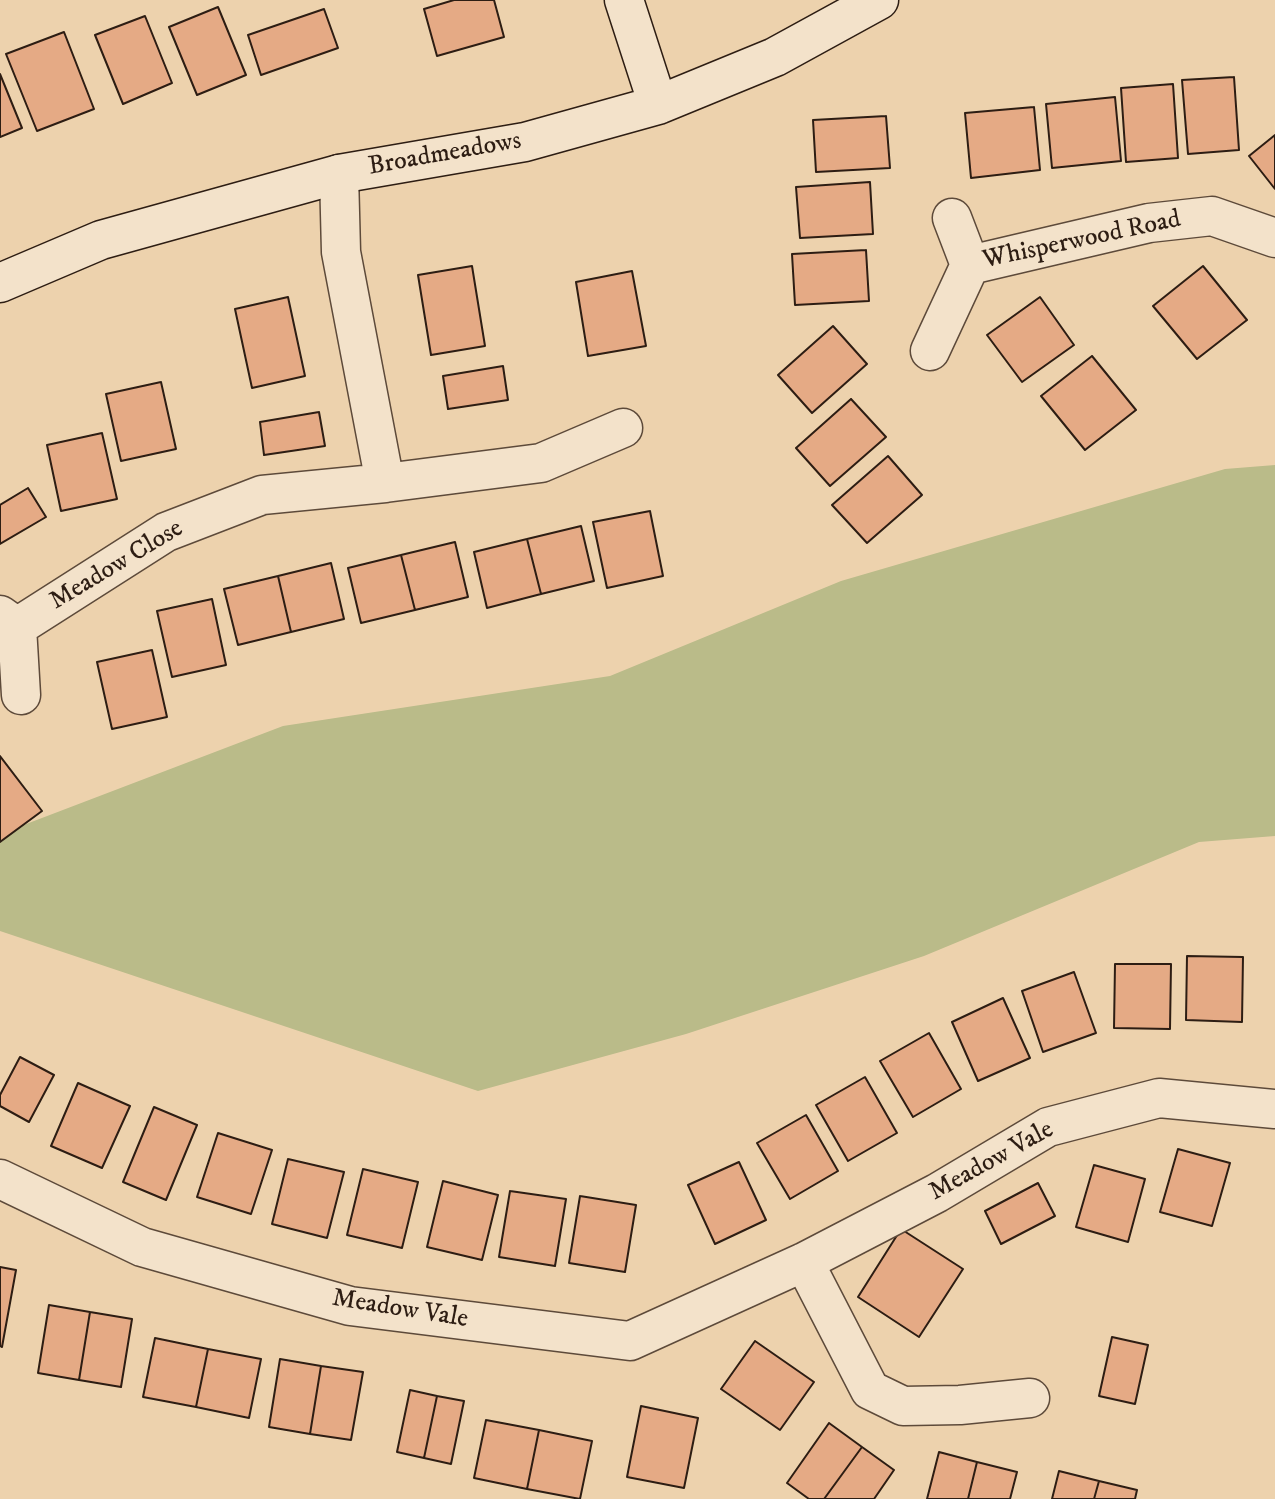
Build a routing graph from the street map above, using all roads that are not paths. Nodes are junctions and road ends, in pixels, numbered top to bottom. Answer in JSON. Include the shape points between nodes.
{"nodes":[{"id":1,"x":624,"y":0,"type":"edge"},
{"id":2,"x":879,"y":0,"type":"edge"},
{"id":3,"x":658,"y":105,"type":"junction"},
{"id":4,"x":339,"y":174,"type":"junction"},
{"id":5,"x":952,"y":218,"type":"dead end"},
{"id":6,"x":1275,"y":238,"type":"edge"},
{"id":7,"x":970,"y":265,"type":"junction"},
{"id":8,"x":0,"y":283,"type":"edge"},
{"id":9,"x":930,"y":351,"type":"dead end"},
{"id":10,"x":623,"y":428,"type":"dead end"},
{"id":11,"x":384,"y":483,"type":"junction"},
{"id":12,"x":8,"y":621,"type":"edge"},
{"id":13,"x":21,"y":695,"type":"dead end"},
{"id":14,"x":1275,"y":1109,"type":"edge"},
{"id":15,"x":0,"y":1180,"type":"edge"},
{"id":16,"x":804,"y":1262,"type":"junction"},
{"id":17,"x":1030,"y":1398,"type":"dead end"}],
"edges":[{"from":1,"to":3,"type":"street"},
{"from":2,"to":3,"type":"street","name":"Broadmeadows","via":[[775,57]]},
{"from":3,"to":4,"type":"street","name":"Broadmeadows","via":[[525,142]]},
{"from":4,"to":8,"type":"street","name":"Broadmeadows","via":[[101,240]]},
{"from":4,"to":11,"type":"street","via":[[341,252]]},
{"from":5,"to":7,"type":"street","name":"Whisperwood Road"},
{"from":6,"to":7,"type":"street","name":"Whisperwood Road","via":[[1212,216],[1149,223]]},
{"from":7,"to":9,"type":"street","name":"Whisperwood Road"},
{"from":10,"to":11,"type":"street","name":"Meadow Close","via":[[541,463]]},
{"from":11,"to":12,"type":"street","name":"Meadow Close","via":[[262,495],[166,532]]},
{"from":12,"to":13,"type":"street","name":"Meadow Close"},
{"from":14,"to":16,"type":"street","name":"Meadow Vale","via":[[1159,1098],[1048,1127],[937,1193]]},
{"from":15,"to":16,"type":"street","name":"Meadow Vale","via":[[142,1247],[350,1306],[630,1341]]},
{"from":16,"to":17,"type":"street","via":[[870,1390],[903,1406]]}]}
